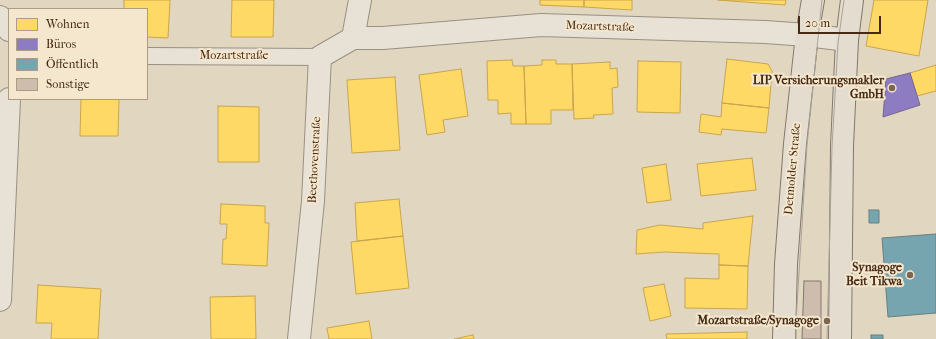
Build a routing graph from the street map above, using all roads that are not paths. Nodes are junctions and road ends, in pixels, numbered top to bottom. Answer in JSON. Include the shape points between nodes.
{"nodes":[{"id":1,"x":360,"y":0,"type":"edge"},
{"id":2,"x":813,"y":0,"type":"edge"},
{"id":3,"x":852,"y":0,"type":"edge"},
{"id":4,"x":0,"y":17,"type":"edge"},
{"id":5,"x":8,"y":29,"type":"edge"},
{"id":6,"x":807,"y":35,"type":"junction"},
{"id":7,"x":353,"y":38,"type":"junction"},
{"id":8,"x":848,"y":40,"type":"junction"},
{"id":9,"x":148,"y":56,"type":"edge"},
{"id":10,"x":320,"y":57,"type":"junction"},
{"id":11,"x":9,"y":100,"type":"edge"},
{"id":12,"x":0,"y":300,"type":"edge"},
{"id":13,"x":299,"y":339,"type":"edge"},
{"id":14,"x":784,"y":339,"type":"edge"},
{"id":15,"x":840,"y":339,"type":"edge"}],
"edges":[{"from":1,"to":7,"type":"street"},
{"from":2,"to":6,"type":"main road","name":"Detmolder Straße"},
{"from":3,"to":8,"type":"main road"},
{"from":4,"to":5,"type":"street"},
{"from":6,"to":7,"type":"street","name":"Mozartstraße","via":[[541,25],[383,38]]},
{"from":6,"to":8,"type":"street","name":"Mozartstraße"},
{"from":6,"to":14,"type":"main road","name":"Detmolder Straße","via":[[794,144]]},
{"from":7,"to":10,"type":"street"},
{"from":8,"to":15,"type":"main road","via":[[842,146]]},
{"from":9,"to":10,"type":"lane","name":"Mozartstraße"},
{"from":10,"to":13,"type":"street","name":"Beethovenstraße","via":[[313,201]]},
{"from":11,"to":12,"type":"street"}]}
